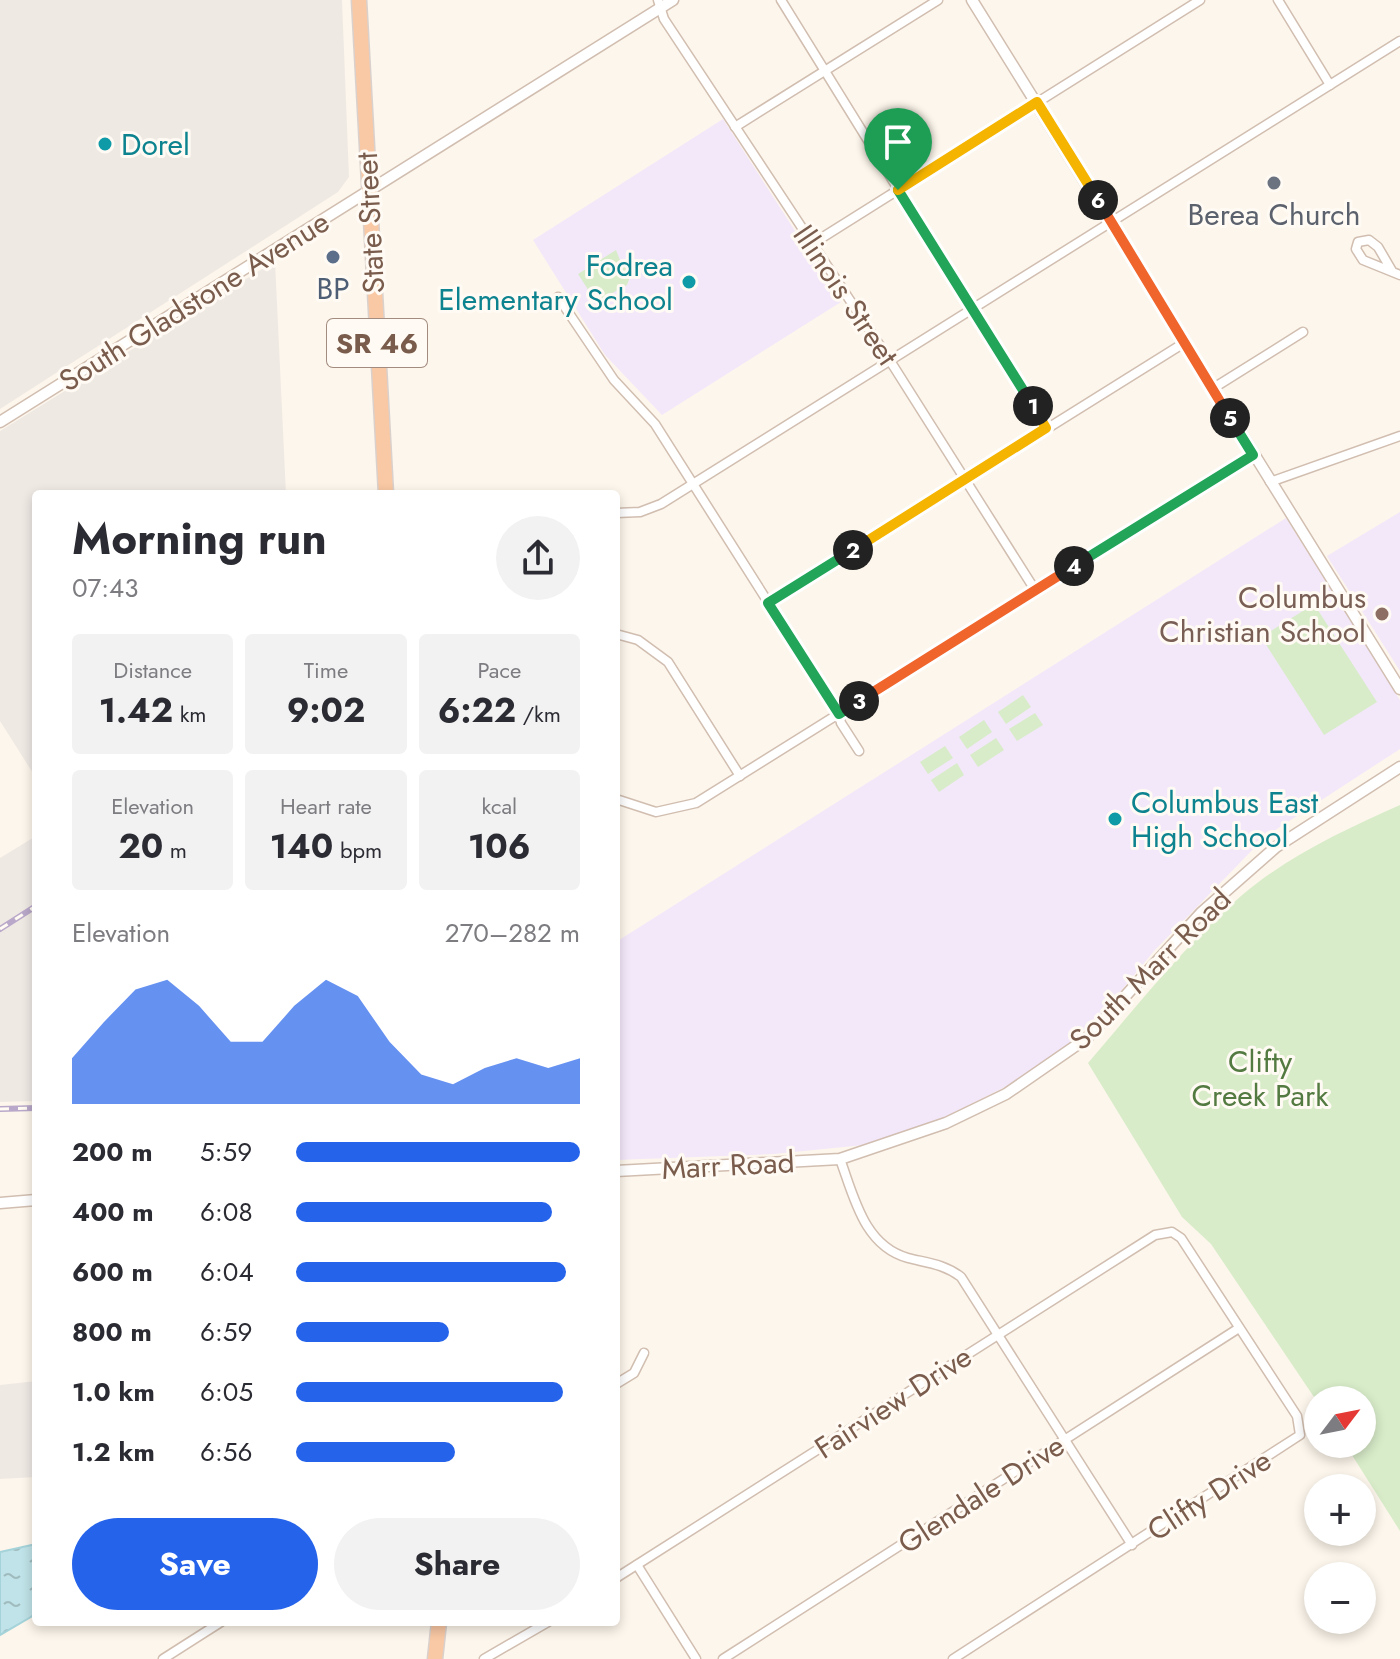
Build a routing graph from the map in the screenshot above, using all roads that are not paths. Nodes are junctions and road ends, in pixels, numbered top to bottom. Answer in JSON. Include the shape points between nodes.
{"nodes":[{"id":1,"x":359,"y":0,"type":"edge"},
{"id":2,"x":673,"y":0,"type":"edge"},
{"id":3,"x":781,"y":0,"type":"edge"},
{"id":4,"x":938,"y":0,"type":"edge"},
{"id":5,"x":972,"y":0,"type":"edge"},
{"id":6,"x":1200,"y":0,"type":"edge"},
{"id":7,"x":1278,"y":0,"type":"edge"},
{"id":8,"x":659,"y":4,"type":"edge"},
{"id":9,"x":1400,"y":41,"type":"edge"},
{"id":10,"x":825,"y":70,"type":"junction"},
{"id":11,"x":1330,"y":85,"type":"junction"},
{"id":12,"x":1037,"y":102,"type":"junction"},
{"id":13,"x":735,"y":127,"type":"junction"},
{"id":14,"x":898,"y":190,"type":"junction"},
{"id":15,"x":368,"y":191,"type":"junction"},
{"id":16,"x":1111,"y":223,"type":"junction"},
{"id":17,"x":812,"y":244,"type":"junction"},
{"id":18,"x":1396,"y":273,"type":"edge"},
{"id":19,"x":558,"y":297,"type":"dead end"},
{"id":20,"x":973,"y":309,"type":"junction"},
{"id":21,"x":1303,"y":332,"type":"dead end"},
{"id":22,"x":1184,"y":343,"type":"junction"},
{"id":23,"x":890,"y":361,"type":"junction"},
{"id":24,"x":1212,"y":389,"type":"junction"},
{"id":25,"x":0,"y":422,"type":"edge"},
{"id":26,"x":1046,"y":428,"type":"junction"},
{"id":27,"x":1400,"y":436,"type":"edge"},
{"id":28,"x":1253,"y":455,"type":"junction"},
{"id":29,"x":965,"y":480,"type":"junction"},
{"id":30,"x":1270,"y":482,"type":"junction"},
{"id":31,"x":692,"y":484,"type":"junction"},
{"id":32,"x":386,"y":490,"type":"edge"},
{"id":33,"x":620,"y":513,"type":"edge"},
{"id":34,"x":1035,"y":590,"type":"junction"},
{"id":35,"x":768,"y":603,"type":"junction"},
{"id":36,"x":620,"y":635,"type":"edge"},
{"id":37,"x":1400,"y":689,"type":"edge"},
{"id":38,"x":839,"y":714,"type":"junction"},
{"id":39,"x":859,"y":751,"type":"dead end"},
{"id":40,"x":1400,"y":767,"type":"edge"},
{"id":41,"x":740,"y":776,"type":"junction"},
{"id":42,"x":620,"y":801,"type":"edge"},
{"id":43,"x":840,"y":1159,"type":"junction"},
{"id":44,"x":620,"y":1171,"type":"edge"},
{"id":45,"x":32,"y":1200,"type":"edge"},
{"id":46,"x":0,"y":1203,"type":"edge"},
{"id":47,"x":1172,"y":1232,"type":"joint"},
{"id":48,"x":1239,"y":1328,"type":"junction"},
{"id":49,"x":998,"y":1335,"type":"junction"},
{"id":50,"x":644,"y":1353,"type":"dead end"},
{"id":51,"x":620,"y":1382,"type":"edge"},
{"id":52,"x":1065,"y":1440,"type":"junction"},
{"id":53,"x":1132,"y":1545,"type":"junction"},
{"id":54,"x":637,"y":1565,"type":"junction"},
{"id":55,"x":620,"y":1576,"type":"edge"},
{"id":56,"x":199,"y":1626,"type":"edge"},
{"id":57,"x":214,"y":1626,"type":"edge"},
{"id":58,"x":439,"y":1626,"type":"edge"},
{"id":59,"x":541,"y":1626,"type":"edge"},
{"id":60,"x":203,"y":1633,"type":"junction"},
{"id":61,"x":163,"y":1659,"type":"edge"},
{"id":62,"x":436,"y":1659,"type":"edge"},
{"id":63,"x":484,"y":1659,"type":"edge"},
{"id":64,"x":696,"y":1659,"type":"edge"},
{"id":65,"x":723,"y":1659,"type":"edge"},
{"id":66,"x":953,"y":1659,"type":"edge"}],
"edges":[{"from":1,"to":15,"type":"highway","name":"State Street","number":"SR 46"},
{"from":2,"to":8,"type":"street","name":"South Gladstone Avenue"},
{"from":3,"to":10,"type":"street"},
{"from":4,"to":10,"type":"street"},
{"from":5,"to":12,"type":"street"},
{"from":6,"to":12,"type":"street"},
{"from":7,"to":11,"type":"street"},
{"from":8,"to":13,"type":"street","name":"Illinois Street"},
{"from":8,"to":15,"type":"street","name":"South Gladstone Avenue"},
{"from":9,"to":11,"type":"street"},
{"from":10,"to":13,"type":"street"},
{"from":10,"to":14,"type":"street"},
{"from":11,"to":16,"type":"street"},
{"from":12,"to":14,"type":"street"},
{"from":12,"to":16,"type":"street"},
{"from":13,"to":17,"type":"street","name":"Illinois Street"},
{"from":14,"to":17,"type":"street"},
{"from":14,"to":20,"type":"street"},
{"from":15,"to":25,"type":"street","name":"South Gladstone Avenue"},
{"from":15,"to":32,"type":"highway","name":"State Street","number":"SR 46"},
{"from":16,"to":20,"type":"street"},
{"from":16,"to":22,"type":"street"},
{"from":17,"to":23,"type":"street","name":"Illinois Street"},
{"from":18,"to":18,"type":"street","via":[[1358,256],[1358,242],[1369,240],[1378,247]]},
{"from":19,"to":31,"type":"street","via":[[606,370],[655,424]]},
{"from":20,"to":23,"type":"street"},
{"from":20,"to":26,"type":"street"},
{"from":21,"to":24,"type":"street"},
{"from":22,"to":24,"type":"street"},
{"from":22,"to":26,"type":"street"},
{"from":23,"to":29,"type":"street","name":"Illinois Street"},
{"from":23,"to":31,"type":"street"},
{"from":24,"to":28,"type":"street"},
{"from":26,"to":29,"type":"street"},
{"from":27,"to":30,"type":"street"},
{"from":28,"to":30,"type":"street"},
{"from":28,"to":34,"type":"street"},
{"from":29,"to":34,"type":"street","name":"Illinois Street"},
{"from":29,"to":35,"type":"street"},
{"from":30,"to":37,"type":"street"},
{"from":31,"to":33,"type":"street","via":[[661,504]]},
{"from":31,"to":35,"type":"street"},
{"from":34,"to":38,"type":"street"},
{"from":35,"to":38,"type":"street"},
{"from":36,"to":41,"type":"street","via":[[638,640],[668,662]]},
{"from":38,"to":39,"type":"street"},
{"from":38,"to":41,"type":"street"},
{"from":40,"to":43,"type":"street","name":"South Marr Road","via":[[1266,856],[1201,913],[1087,1038],[1006,1094],[946,1123]]},
{"from":41,"to":42,"type":"street","via":[[676,810],[644,810]]},
{"from":43,"to":44,"type":"street","name":"Marr Road"},
{"from":43,"to":49,"type":"street","via":[[874,1236],[905,1257],[951,1270]]},
{"from":45,"to":46,"type":"street"},
{"from":47,"to":48,"type":"street","name":"Clifty Drive"},
{"from":47,"to":49,"type":"street","name":"Fairview Drive","via":[[1155,1235]]},
{"from":48,"to":52,"type":"street","name":"Glendale Drive"},
{"from":48,"to":53,"type":"street","name":"Clifty Drive","via":[[1297,1416],[1300,1435]]},
{"from":49,"to":52,"type":"street"},
{"from":49,"to":54,"type":"street","name":"Fairview Drive"},
{"from":50,"to":51,"type":"street","via":[[634,1373]]},
{"from":52,"to":53,"type":"street"},
{"from":52,"to":65,"type":"street","name":"Glendale Drive"},
{"from":53,"to":66,"type":"street","name":"Clifty Drive"},
{"from":54,"to":55,"type":"street","name":"Fairview Drive"},
{"from":54,"to":64,"type":"street"},
{"from":56,"to":60,"type":"street"},
{"from":57,"to":60,"type":"street"},
{"from":58,"to":62,"type":"highway"},
{"from":59,"to":63,"type":"street"},
{"from":60,"to":61,"type":"street"}]}
